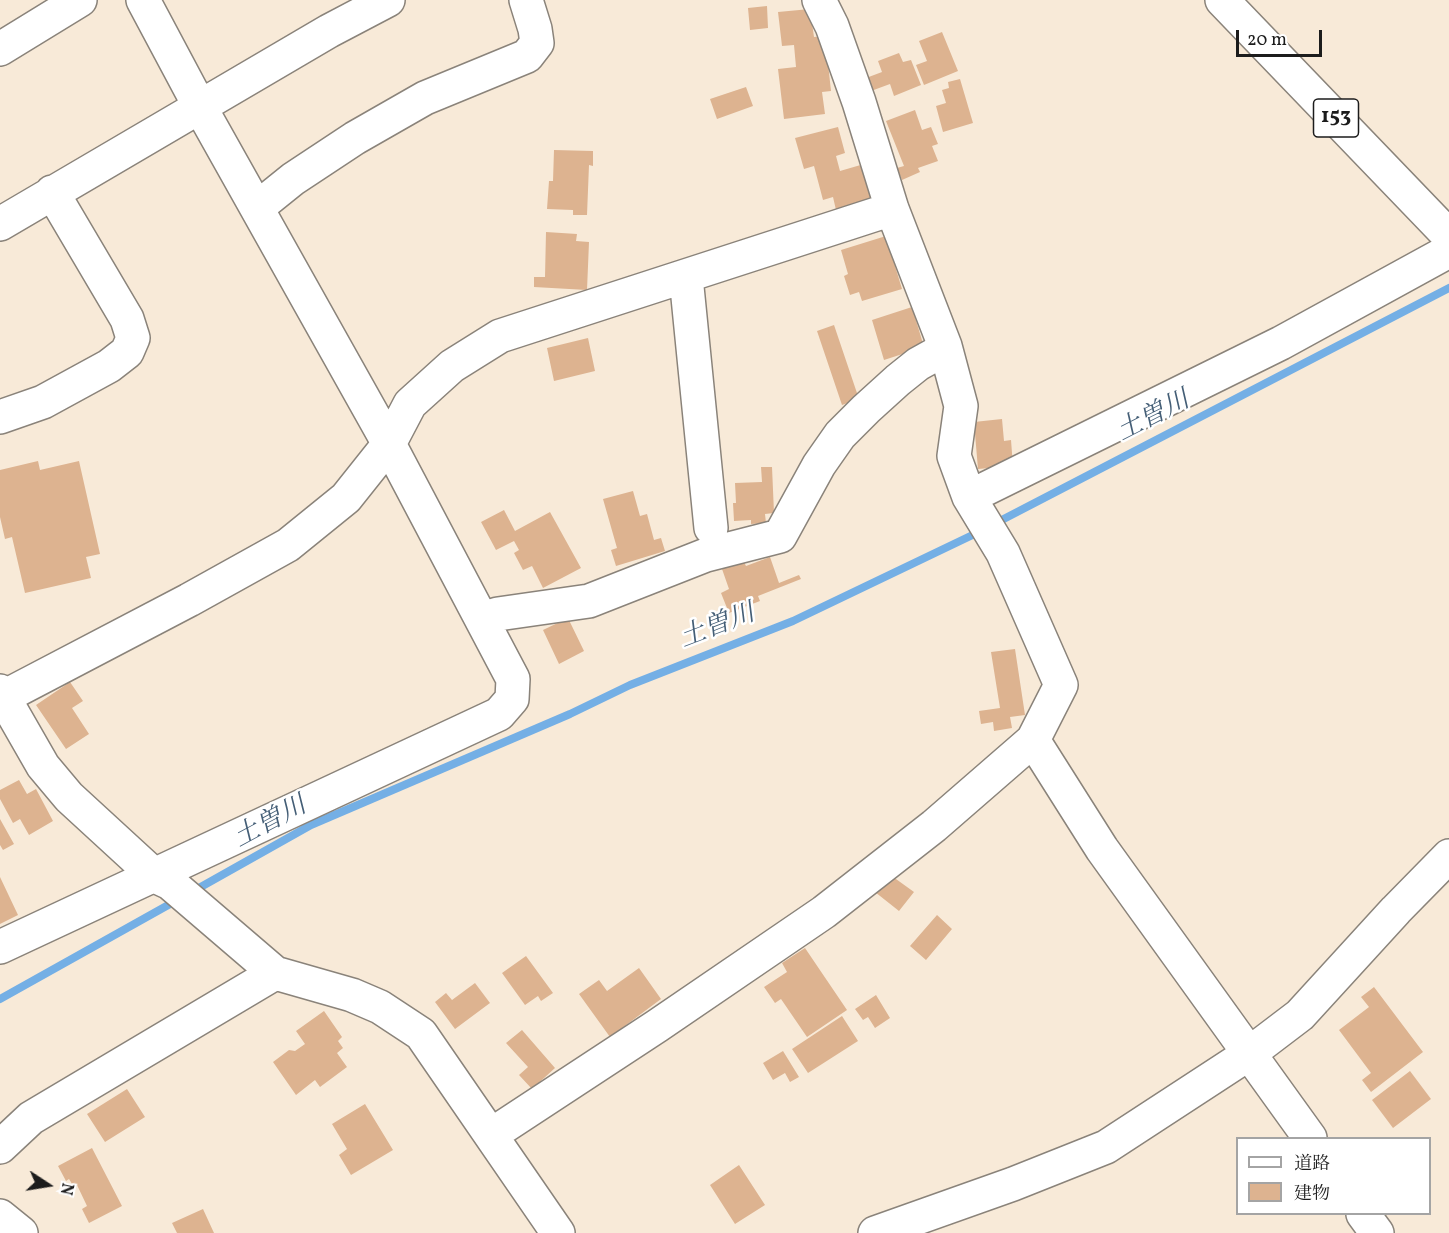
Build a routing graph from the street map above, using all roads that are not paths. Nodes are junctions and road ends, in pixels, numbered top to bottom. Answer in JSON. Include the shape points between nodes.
{"nodes":[{"id":1,"x":80,"y":0,"type":"edge"},
{"id":2,"x":143,"y":0,"type":"edge"},
{"id":3,"x":387,"y":0,"type":"edge"},
{"id":4,"x":526,"y":0,"type":"edge"},
{"id":5,"x":819,"y":0,"type":"edge"},
{"id":6,"x":1222,"y":0,"type":"edge"},
{"id":7,"x":0,"y":49,"type":"edge"},
{"id":8,"x":200,"y":107,"type":"junction"},
{"id":9,"x":52,"y":192,"type":"junction"},
{"id":10,"x":257,"y":207,"type":"junction"},
{"id":11,"x":892,"y":209,"type":"junction"},
{"id":12,"x":0,"y":224,"type":"edge"},
{"id":13,"x":1449,"y":236,"type":"edge"},
{"id":14,"x":1449,"y":251,"type":"edge"},
{"id":15,"x":686,"y":277,"type":"junction"},
{"id":16,"x":945,"y":346,"type":"junction"},
{"id":17,"x":0,"y":417,"type":"edge"},
{"id":18,"x":389,"y":444,"type":"junction"},
{"id":19,"x":972,"y":501,"type":"junction"},
{"id":20,"x":711,"y":528,"type":"dead end"},
{"id":21,"x":482,"y":619,"type":"junction"},
{"id":22,"x":1,"y":695,"type":"edge"},
{"id":23,"x":1033,"y":740,"type":"junction"},
{"id":24,"x":1449,"y":856,"type":"edge"},
{"id":25,"x":162,"y":880,"type":"junction"},
{"id":26,"x":0,"y":946,"type":"edge"},
{"id":27,"x":275,"y":973,"type":"junction"},
{"id":28,"x":1250,"y":1053,"type":"junction"},
{"id":29,"x":491,"y":1135,"type":"junction"},
{"id":30,"x":1309,"y":1137,"type":"edge"},
{"id":31,"x":0,"y":1147,"type":"edge"},
{"id":32,"x":1364,"y":1215,"type":"edge"},
{"id":33,"x":0,"y":1216,"type":"edge"},
{"id":34,"x":21,"y":1233,"type":"edge"},
{"id":35,"x":558,"y":1233,"type":"edge"},
{"id":36,"x":875,"y":1233,"type":"edge"},
{"id":37,"x":1377,"y":1233,"type":"edge"}],
"edges":[{"from":1,"to":7,"type":"main road"},
{"from":2,"to":8,"type":"main road"},
{"from":3,"to":8,"type":"main road"},
{"from":4,"to":10,"type":"main road","via":[[537,44],[527,56],[425,98],[355,138]]},
{"from":5,"to":11,"type":"main road","via":[[859,102]]},
{"from":6,"to":13,"type":"main road","number":"153"},
{"from":8,"to":9,"type":"main road"},
{"from":8,"to":10,"type":"main road"},
{"from":9,"to":12,"type":"main road"},
{"from":9,"to":17,"type":"main road","via":[[127,319],[133,338],[127,352],[109,366],[43,402]]},
{"from":10,"to":18,"type":"main road"},
{"from":11,"to":15,"type":"main road"},
{"from":11,"to":16,"type":"main road"},
{"from":14,"to":19,"type":"main road","via":[[1281,343]]},
{"from":15,"to":18,"type":"main road","via":[[500,336],[452,366],[410,404]]},
{"from":15,"to":20,"type":"main road"},
{"from":16,"to":19,"type":"main road","via":[[961,406],[954,456]]},
{"from":16,"to":21,"type":"main road","via":[[898,380],[840,435],[780,536],[706,555],[589,601]]},
{"from":18,"to":21,"type":"main road"},
{"from":18,"to":22,"type":"main road","via":[[346,498],[288,544],[189,600]]},
{"from":19,"to":23,"type":"main road","via":[[1003,553],[1061,685]]},
{"from":21,"to":25,"type":"main road","via":[[513,679],[512,699],[499,714]]},
{"from":22,"to":25,"type":"main road","via":[[43,766],[69,797]]},
{"from":23,"to":28,"type":"main road","via":[[1102,849]]},
{"from":23,"to":29,"type":"main road","via":[[934,826],[824,912]]},
{"from":24,"to":28,"type":"main road","via":[[1300,1015]]},
{"from":25,"to":26,"type":"main road"},
{"from":25,"to":27,"type":"main road"},
{"from":27,"to":29,"type":"main road","via":[[352,995],[380,1007],[421,1034]]},
{"from":27,"to":31,"type":"main road","via":[[31,1118]]},
{"from":28,"to":30,"type":"main road"},
{"from":28,"to":36,"type":"main road","via":[[1106,1147]]},
{"from":29,"to":35,"type":"main road"},
{"from":32,"to":37,"type":"main road"},
{"from":33,"to":34,"type":"main road"}]}
